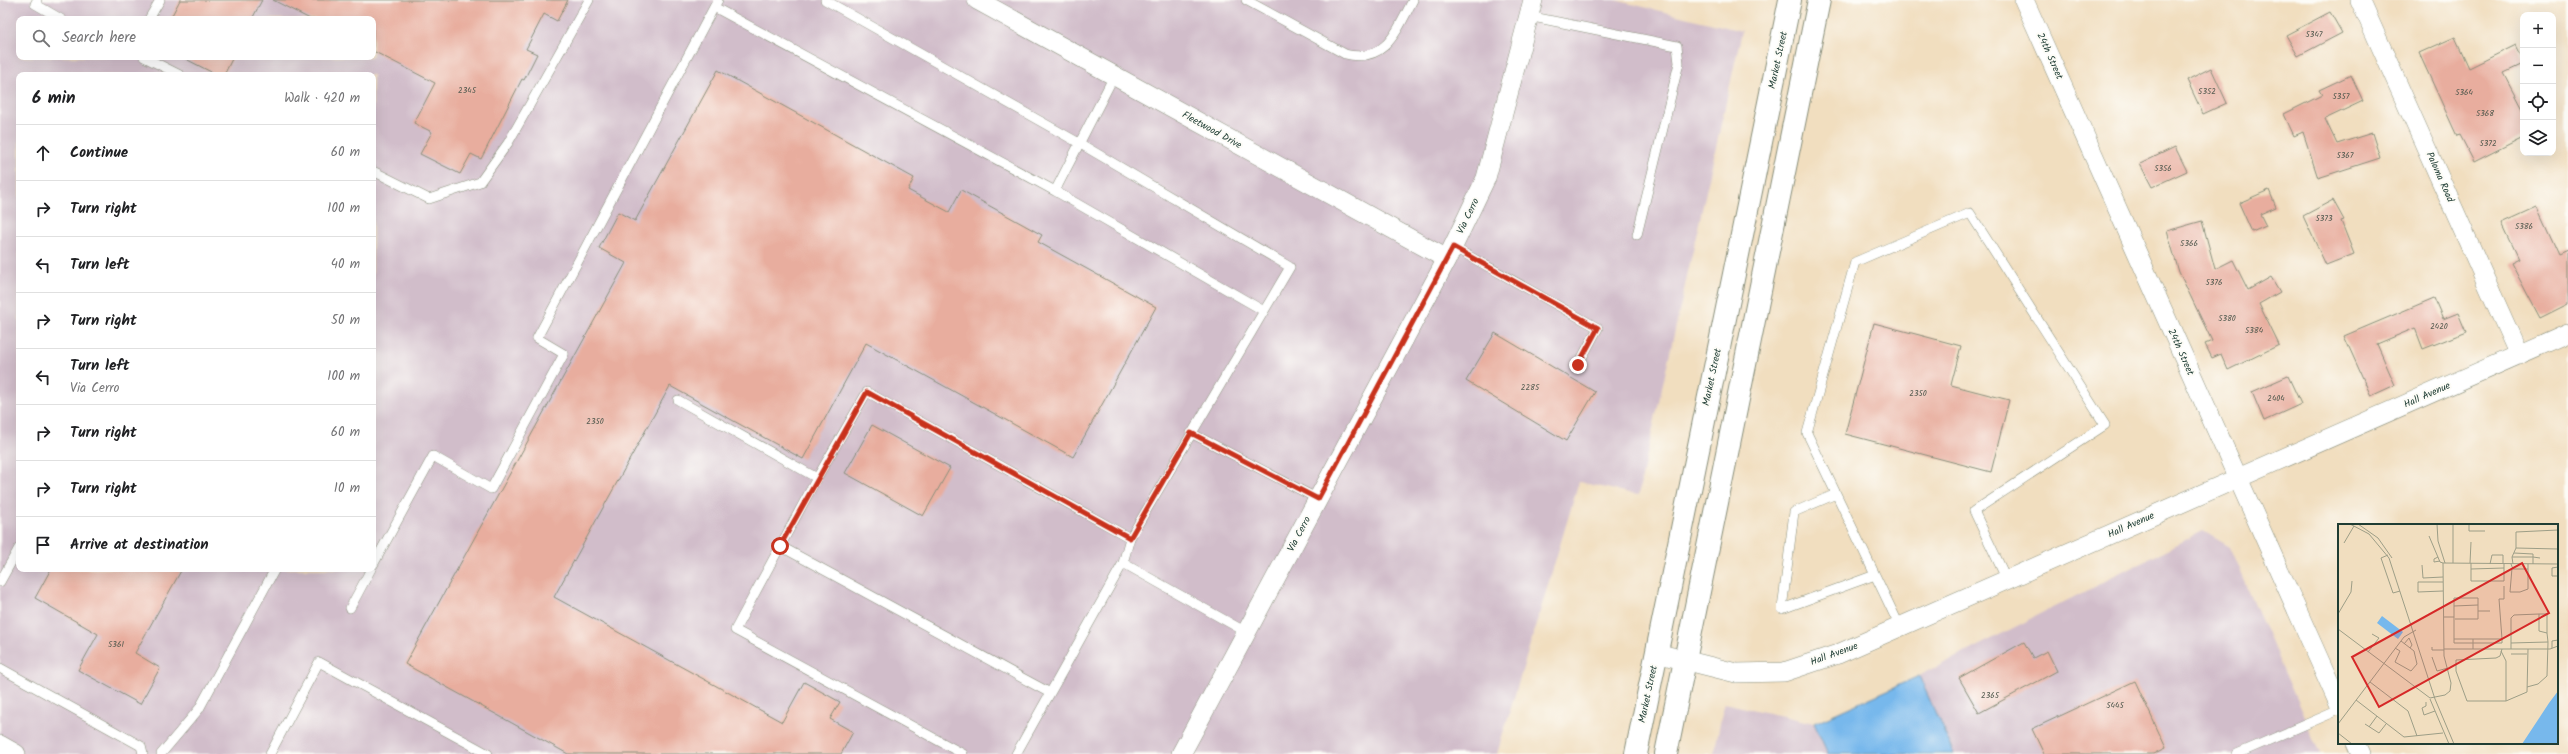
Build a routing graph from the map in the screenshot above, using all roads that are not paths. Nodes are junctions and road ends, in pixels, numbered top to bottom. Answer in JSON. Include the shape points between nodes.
{"nodes":[{"id":1,"x":37,"y":0,"type":"edge"},
{"id":2,"x":160,"y":0,"type":"edge"},
{"id":3,"x":590,"y":0,"type":"edge"},
{"id":4,"x":825,"y":0,"type":"edge"},
{"id":5,"x":977,"y":0,"type":"edge"},
{"id":6,"x":1246,"y":0,"type":"edge"},
{"id":7,"x":1413,"y":0,"type":"edge"},
{"id":8,"x":1790,"y":0,"type":"edge"},
{"id":9,"x":1818,"y":0,"type":"edge"},
{"id":10,"x":2024,"y":0,"type":"edge"},
{"id":11,"x":2360,"y":0,"type":"edge"},
{"id":12,"x":716,"y":3,"type":"edge"},
{"id":13,"x":1530,"y":8,"type":"edge"},
{"id":14,"x":56,"y":16,"type":"edge"},
{"id":15,"x":151,"y":16,"type":"edge"},
{"id":16,"x":150,"y":60,"type":"edge"},
{"id":17,"x":174,"y":72,"type":"edge"},
{"id":18,"x":1114,"y":76,"type":"junction"},
{"id":19,"x":1079,"y":143,"type":"junction"},
{"id":20,"x":376,"y":172,"type":"edge"},
{"id":21,"x":1055,"y":191,"type":"junction"},
{"id":22,"x":1637,"y":235,"type":"dead end"},
{"id":23,"x":1450,"y":253,"type":"junction"},
{"id":24,"x":1264,"y":310,"type":"junction"},
{"id":25,"x":2568,"y":333,"type":"edge"},
{"id":26,"x":2519,"y":355,"type":"junction"},
{"id":27,"x":1578,"y":365,"type":"dead end"},
{"id":28,"x":678,"y":400,"type":"dead end"},
{"id":29,"x":1191,"y":433,"type":"junction"},
{"id":30,"x":817,"y":478,"type":"junction"},
{"id":31,"x":2237,"y":478,"type":"junction"},
{"id":32,"x":1836,"y":494,"type":"junction"},
{"id":33,"x":1318,"y":499,"type":"junction"},
{"id":34,"x":1130,"y":538,"type":"junction"},
{"id":35,"x":780,"y":546,"type":"junction"},
{"id":36,"x":16,"y":553,"type":"edge"},
{"id":37,"x":376,"y":560,"type":"edge"},
{"id":38,"x":1123,"y":563,"type":"junction"},
{"id":39,"x":274,"y":572,"type":"edge"},
{"id":40,"x":369,"y":572,"type":"edge"},
{"id":41,"x":1875,"y":575,"type":"junction"},
{"id":42,"x":2007,"y":580,"type":"junction"},
{"id":43,"x":0,"y":582,"type":"edge"},
{"id":44,"x":350,"y":608,"type":"dead end"},
{"id":45,"x":1900,"y":627,"type":"junction"},
{"id":46,"x":1246,"y":632,"type":"junction"},
{"id":47,"x":1656,"y":653,"type":"junction"},
{"id":48,"x":1685,"y":659,"type":"junction"},
{"id":49,"x":0,"y":668,"type":"edge"},
{"id":50,"x":1050,"y":693,"type":"junction"},
{"id":51,"x":2338,"y":702,"type":"edge"},
{"id":52,"x":2338,"y":710,"type":"edge"},
{"id":53,"x":2356,"y":744,"type":"edge"},
{"id":54,"x":0,"y":745,"type":"edge"},
{"id":55,"x":16,"y":754,"type":"edge"},
{"id":56,"x":143,"y":754,"type":"edge"},
{"id":57,"x":161,"y":754,"type":"edge"},
{"id":58,"x":270,"y":754,"type":"edge"},
{"id":59,"x":488,"y":754,"type":"edge"},
{"id":60,"x":963,"y":754,"type":"edge"},
{"id":61,"x":1016,"y":754,"type":"edge"},
{"id":62,"x":1181,"y":754,"type":"edge"},
{"id":63,"x":1636,"y":754,"type":"edge"},
{"id":64,"x":1666,"y":754,"type":"edge"},
{"id":65,"x":2237,"y":754,"type":"edge"},
{"id":66,"x":2361,"y":754,"type":"edge"}],
"edges":[{"from":1,"to":14,"type":"lane","via":[[35,4]]},
{"from":2,"to":15,"type":"lane"},
{"from":3,"to":20,"type":"lane","via":[[508,143],[480,182],[429,199]]},
{"from":4,"to":19,"type":"lane"},
{"from":5,"to":18,"type":"street","name":"Fleetwood Drive"},
{"from":6,"to":7,"type":"lane","via":[[1346,54],[1359,58],[1374,55],[1391,40]]},
{"from":8,"to":47,"type":"main road","name":"Market Street"},
{"from":9,"to":48,"type":"main road"},
{"from":10,"to":31,"type":"street","name":"24th Street"},
{"from":11,"to":26,"type":"street","name":"Paloma Road"},
{"from":12,"to":21,"type":"lane"},
{"from":12,"to":37,"type":"lane","via":[[537,338],[564,354],[491,489],[433,456]]},
{"from":13,"to":22,"type":"lane","via":[[1677,46],[1679,63]]},
{"from":13,"to":23,"type":"street","name":"Via Cerro","via":[[1486,178]]},
{"from":16,"to":17,"type":"lane"},
{"from":18,"to":19,"type":"lane"},
{"from":18,"to":23,"type":"street","name":"Fleetwood Drive"},
{"from":19,"to":21,"type":"lane"},
{"from":19,"to":24,"type":"lane","via":[[1290,267]]},
{"from":21,"to":24,"type":"lane"},
{"from":23,"to":27,"type":"lane","via":[[1598,328]]},
{"from":23,"to":33,"type":"street","name":"Via Cerro"},
{"from":24,"to":29,"type":"lane"},
{"from":25,"to":26,"type":"street","name":"Hall Avenue"},
{"from":26,"to":31,"type":"street","name":"Hall Avenue"},
{"from":28,"to":30,"type":"lane"},
{"from":29,"to":33,"type":"lane"},
{"from":29,"to":34,"type":"lane"},
{"from":30,"to":34,"type":"lane","via":[[867,392]]},
{"from":30,"to":35,"type":"lane"},
{"from":31,"to":42,"type":"street","name":"Hall Avenue"},
{"from":31,"to":51,"type":"street","name":"24th Street"},
{"from":32,"to":41,"type":"lane"},
{"from":32,"to":41,"type":"lane","via":[[1794,512],[1782,609]]},
{"from":32,"to":42,"type":"lane","via":[[1808,433],[1856,262],[1970,213],[2105,425],[1974,511]]},
{"from":33,"to":46,"type":"street","name":"Via Cerro"},
{"from":34,"to":38,"type":"lane"},
{"from":35,"to":50,"type":"lane"},
{"from":35,"to":60,"type":"lane","via":[[735,630]]},
{"from":36,"to":43,"type":"lane"},
{"from":38,"to":46,"type":"lane"},
{"from":38,"to":50,"type":"lane"},
{"from":39,"to":57,"type":"lane","via":[[199,708]]},
{"from":40,"to":44,"type":"lane"},
{"from":41,"to":45,"type":"lane"},
{"from":42,"to":45,"type":"street","name":"Hall Avenue"},
{"from":45,"to":48,"type":"street","name":"Hall Avenue","via":[[1838,654],[1784,672],[1736,673]]},
{"from":46,"to":62,"type":"street","name":"Via Cerro"},
{"from":47,"to":48,"type":"street","name":"Hall Avenue"},
{"from":47,"to":63,"type":"main road","name":"Market Street"},
{"from":48,"to":64,"type":"main road"},
{"from":49,"to":56,"type":"lane","via":[[141,746]]},
{"from":50,"to":61,"type":"lane"},
{"from":52,"to":65,"type":"lane"},
{"from":53,"to":66,"type":"street"},
{"from":54,"to":55,"type":"street"},
{"from":58,"to":59,"type":"lane","via":[[319,662]]}]}
